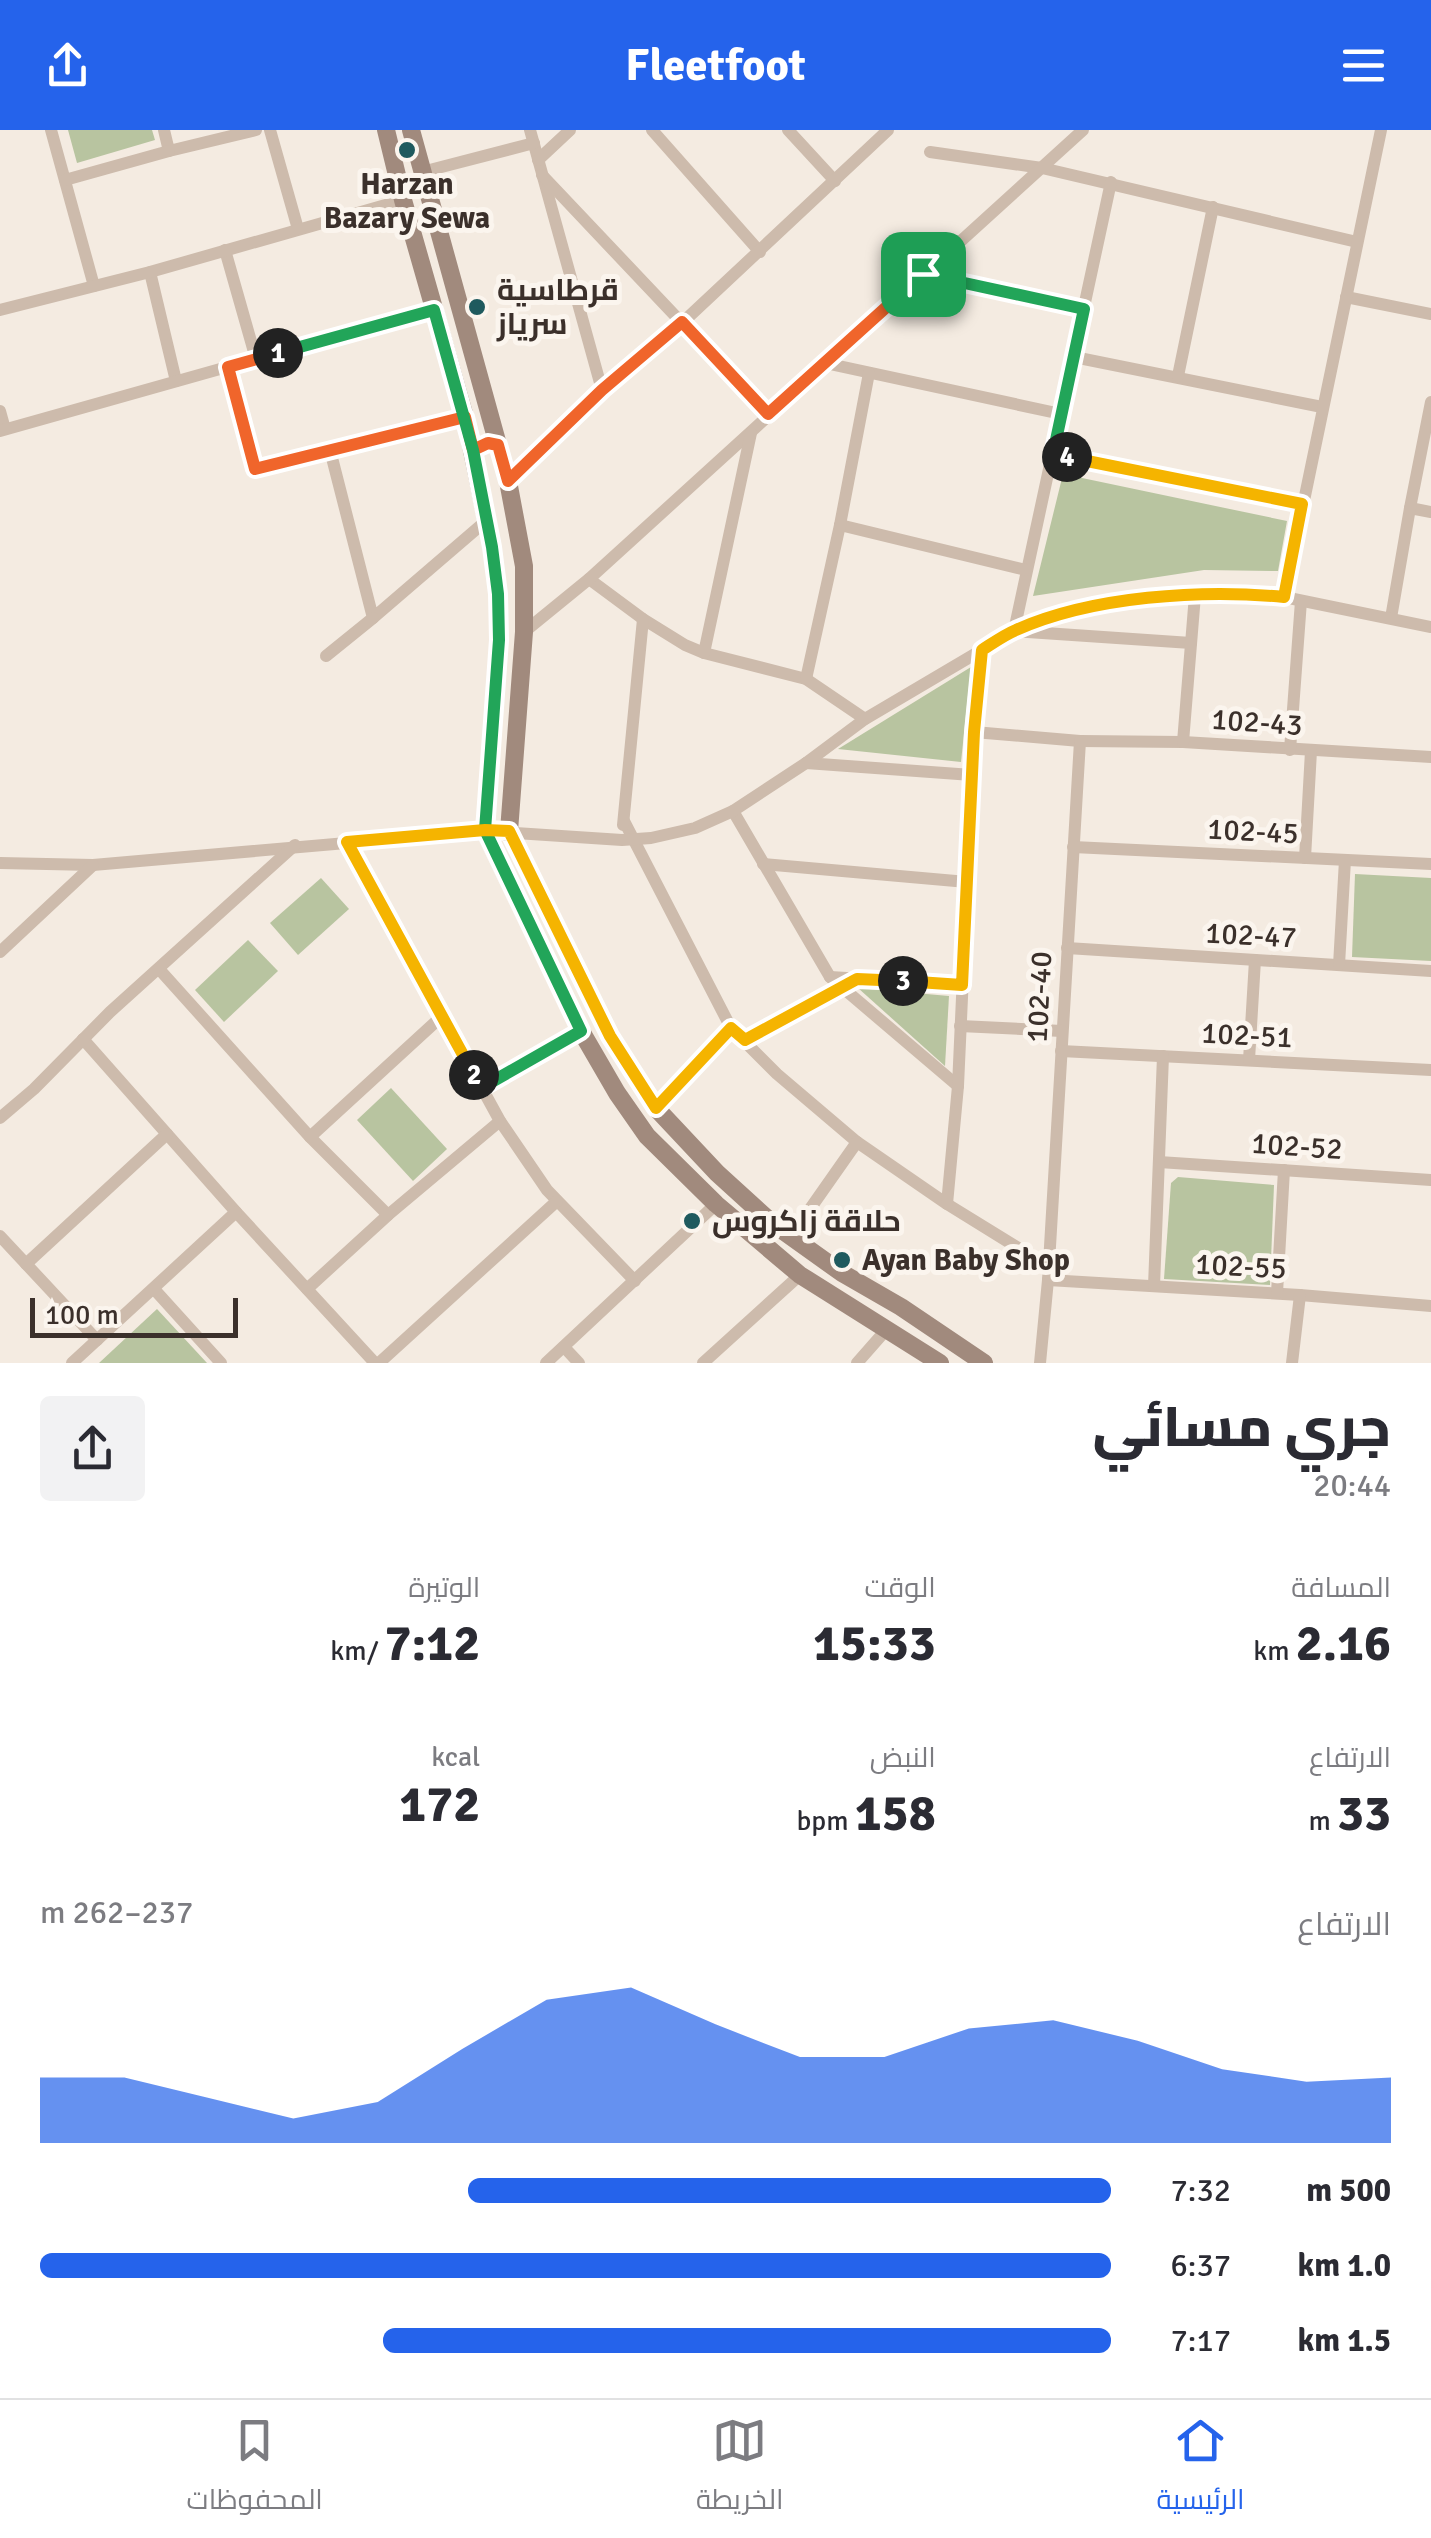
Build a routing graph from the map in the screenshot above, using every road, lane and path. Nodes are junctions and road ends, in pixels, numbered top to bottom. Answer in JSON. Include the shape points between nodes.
{"nodes":[{"id":1,"x":52,"y":130,"type":"edge"},
{"id":2,"x":164,"y":130,"type":"edge"},
{"id":3,"x":256,"y":130,"type":"edge"},
{"id":4,"x":270,"y":130,"type":"edge"},
{"id":5,"x":386,"y":130,"type":"edge"},
{"id":6,"x":412,"y":130,"type":"edge"},
{"id":7,"x":570,"y":130,"type":"edge"},
{"id":8,"x":652,"y":130,"type":"edge"},
{"id":9,"x":788,"y":130,"type":"edge"},
{"id":10,"x":888,"y":130,"type":"edge"},
{"id":11,"x":1084,"y":130,"type":"edge"},
{"id":12,"x":1381,"y":130,"type":"edge"},
{"id":13,"x":532,"y":136,"type":"edge"},
{"id":14,"x":169,"y":150,"type":"junction"},
{"id":15,"x":930,"y":152,"type":"dead end"},
{"id":16,"x":538,"y":160,"type":"junction"},
{"id":17,"x":1042,"y":168,"type":"junction"},
{"id":18,"x":422,"y":172,"type":"junction"},
{"id":19,"x":542,"y":175,"type":"junction"},
{"id":20,"x":65,"y":180,"type":"junction"},
{"id":21,"x":836,"y":181,"type":"junction"},
{"id":22,"x":1111,"y":182,"type":"junction"},
{"id":23,"x":403,"y":200,"type":"junction"},
{"id":24,"x":1213,"y":207,"type":"junction"},
{"id":25,"x":298,"y":229,"type":"junction"},
{"id":26,"x":1358,"y":242,"type":"junction"},
{"id":27,"x":225,"y":250,"type":"junction"},
{"id":28,"x":760,"y":252,"type":"junction"},
{"id":29,"x":150,"y":272,"type":"junction"},
{"id":30,"x":923,"y":274,"type":"junction"},
{"id":31,"x":94,"y":286,"type":"junction"},
{"id":32,"x":1346,"y":298,"type":"junction"},
{"id":33,"x":1084,"y":309,"type":"junction"},
{"id":34,"x":0,"y":310,"type":"edge"},
{"id":35,"x":434,"y":310,"type":"junction"},
{"id":36,"x":1431,"y":314,"type":"edge"},
{"id":37,"x":682,"y":322,"type":"junction"},
{"id":38,"x":1074,"y":357,"type":"junction"},
{"id":39,"x":256,"y":359,"type":"junction"},
{"id":40,"x":825,"y":362,"type":"junction"},
{"id":41,"x":228,"y":367,"type":"junction"},
{"id":42,"x":869,"y":373,"type":"junction"},
{"id":43,"x":1178,"y":376,"type":"junction"},
{"id":44,"x":176,"y":381,"type":"junction"},
{"id":45,"x":602,"y":390,"type":"junction"},
{"id":46,"x":485,"y":399,"type":"junction"},
{"id":47,"x":1322,"y":407,"type":"junction"},
{"id":48,"x":0,"y":410,"type":"edge"},
{"id":49,"x":1430,"y":410,"type":"edge"},
{"id":50,"x":463,"y":412,"type":"junction"},
{"id":51,"x":768,"y":414,"type":"junction"},
{"id":52,"x":1061,"y":414,"type":"junction"},
{"id":53,"x":3,"y":430,"type":"edge"},
{"id":54,"x":751,"y":430,"type":"junction"},
{"id":55,"x":498,"y":445,"type":"junction"},
{"id":56,"x":330,"y":450,"type":"junction"},
{"id":57,"x":473,"y":450,"type":"junction"},
{"id":58,"x":1053,"y":454,"type":"junction"},
{"id":59,"x":508,"y":481,"type":"junction"},
{"id":60,"x":1302,"y":504,"type":"junction"},
{"id":61,"x":1410,"y":508,"type":"junction"},
{"id":62,"x":1431,"y":512,"type":"edge"},
{"id":63,"x":487,"y":520,"type":"junction"},
{"id":64,"x":840,"y":525,"type":"junction"},
{"id":65,"x":1026,"y":570,"type":"junction"},
{"id":66,"x":589,"y":579,"type":"junction"},
{"id":67,"x":1195,"y":596,"type":"junction"},
{"id":68,"x":1284,"y":597,"type":"junction"},
{"id":69,"x":1302,"y":601,"type":"junction"},
{"id":70,"x":372,"y":618,"type":"junction"},
{"id":71,"x":1391,"y":618,"type":"junction"},
{"id":72,"x":643,"y":619,"type":"junction"},
{"id":73,"x":1431,"y":628,"type":"edge"},
{"id":74,"x":1014,"y":631,"type":"junction"},
{"id":75,"x":524,"y":632,"type":"junction"},
{"id":76,"x":1190,"y":643,"type":"junction"},
{"id":77,"x":982,"y":650,"type":"junction"},
{"id":78,"x":704,"y":653,"type":"junction"},
{"id":79,"x":326,"y":656,"type":"dead end"},
{"id":80,"x":806,"y":679,"type":"junction"},
{"id":81,"x":866,"y":719,"type":"junction"},
{"id":82,"x":974,"y":732,"type":"junction"},
{"id":83,"x":1080,"y":741,"type":"junction"},
{"id":84,"x":1183,"y":742,"type":"junction"},
{"id":85,"x":1290,"y":750,"type":"junction"},
{"id":86,"x":1311,"y":751,"type":"junction"},
{"id":87,"x":1431,"y":758,"type":"edge"},
{"id":88,"x":806,"y":762,"type":"junction"},
{"id":89,"x":972,"y":775,"type":"junction"},
{"id":90,"x":733,"y":811,"type":"junction"},
{"id":91,"x":485,"y":830,"type":"junction"},
{"id":92,"x":509,"y":831,"type":"junction"},
{"id":93,"x":627,"y":840,"type":"junction"},
{"id":94,"x":347,"y":842,"type":"junction"},
{"id":95,"x":295,"y":845,"type":"junction"},
{"id":96,"x":1073,"y":847,"type":"junction"},
{"id":97,"x":1304,"y":858,"type":"junction"},
{"id":98,"x":1,"y":859,"type":"edge"},
{"id":99,"x":1346,"y":860,"type":"junction"},
{"id":100,"x":93,"y":864,"type":"junction"},
{"id":101,"x":763,"y":864,"type":"junction"},
{"id":102,"x":1431,"y":864,"type":"edge"},
{"id":103,"x":967,"y":882,"type":"junction"},
{"id":104,"x":1067,"y":948,"type":"junction"},
{"id":105,"x":0,"y":952,"type":"edge"},
{"id":106,"x":1255,"y":960,"type":"junction"},
{"id":107,"x":1339,"y":965,"type":"junction"},
{"id":108,"x":159,"y":969,"type":"junction"},
{"id":109,"x":1431,"y":971,"type":"edge"},
{"id":110,"x":830,"y":977,"type":"junction"},
{"id":111,"x":857,"y":979,"type":"junction"},
{"id":112,"x":962,"y":985,"type":"junction"},
{"id":113,"x":842,"y":987,"type":"junction"},
{"id":114,"x":442,"y":1016,"type":"junction"},
{"id":115,"x":960,"y":1026,"type":"junction"},
{"id":116,"x":731,"y":1028,"type":"junction"},
{"id":117,"x":581,"y":1031,"type":"junction"},
{"id":118,"x":1062,"y":1031,"type":"junction"},
{"id":119,"x":83,"y":1039,"type":"junction"},
{"id":120,"x":745,"y":1040,"type":"junction"},
{"id":121,"x":1061,"y":1051,"type":"junction"},
{"id":122,"x":1163,"y":1056,"type":"junction"},
{"id":123,"x":1249,"y":1060,"type":"junction"},
{"id":124,"x":1431,"y":1070,"type":"edge"},
{"id":125,"x":958,"y":1086,"type":"junction"},
{"id":126,"x":481,"y":1088,"type":"junction"},
{"id":127,"x":656,"y":1108,"type":"junction"},
{"id":128,"x":0,"y":1118,"type":"edge"},
{"id":129,"x":500,"y":1121,"type":"junction"},
{"id":130,"x":167,"y":1134,"type":"junction"},
{"id":131,"x":310,"y":1137,"type":"junction"},
{"id":132,"x":857,"y":1142,"type":"junction"},
{"id":133,"x":1159,"y":1162,"type":"junction"},
{"id":134,"x":1284,"y":1170,"type":"junction"},
{"id":135,"x":1431,"y":1180,"type":"edge"},
{"id":136,"x":558,"y":1201,"type":"junction"},
{"id":137,"x":716,"y":1204,"type":"junction"},
{"id":138,"x":948,"y":1204,"type":"junction"},
{"id":139,"x":236,"y":1212,"type":"junction"},
{"id":140,"x":388,"y":1214,"type":"junction"},
{"id":141,"x":0,"y":1236,"type":"edge"},
{"id":142,"x":791,"y":1236,"type":"junction"},
{"id":143,"x":26,"y":1264,"type":"junction"},
{"id":144,"x":1048,"y":1273,"type":"junction"},
{"id":145,"x":800,"y":1274,"type":"junction"},
{"id":146,"x":635,"y":1282,"type":"junction"},
{"id":147,"x":1154,"y":1286,"type":"junction"},
{"id":148,"x":154,"y":1289,"type":"junction"},
{"id":149,"x":307,"y":1289,"type":"junction"},
{"id":150,"x":1277,"y":1294,"type":"junction"},
{"id":151,"x":1300,"y":1295,"type":"junction"},
{"id":152,"x":1431,"y":1306,"type":"edge"},
{"id":153,"x":886,"y":1330,"type":"junction"},
{"id":154,"x":97,"y":1340,"type":"junction"},
{"id":155,"x":564,"y":1347,"type":"junction"},
{"id":156,"x":72,"y":1363,"type":"edge"},
{"id":157,"x":221,"y":1363,"type":"edge"},
{"id":158,"x":378,"y":1363,"type":"edge"},
{"id":159,"x":546,"y":1363,"type":"edge"},
{"id":160,"x":579,"y":1363,"type":"edge"},
{"id":161,"x":702,"y":1363,"type":"edge"},
{"id":162,"x":858,"y":1363,"type":"edge"},
{"id":163,"x":940,"y":1363,"type":"edge"},
{"id":164,"x":984,"y":1363,"type":"edge"},
{"id":165,"x":1040,"y":1363,"type":"edge"},
{"id":166,"x":1292,"y":1363,"type":"edge"}],
"edges":[{"from":1,"to":20,"type":"street"},
{"from":2,"to":14,"type":"street"},
{"from":3,"to":14,"type":"street"},
{"from":4,"to":25,"type":"street"},
{"from":5,"to":23,"type":"main road"},
{"from":6,"to":18,"type":"main road"},
{"from":7,"to":16,"type":"street"},
{"from":8,"to":28,"type":"street"},
{"from":9,"to":21,"type":"street"},
{"from":10,"to":21,"type":"street"},
{"from":11,"to":17,"type":"street"},
{"from":12,"to":26,"type":"street"},
{"from":13,"to":16,"type":"street"},
{"from":13,"to":18,"type":"street"},
{"from":14,"to":20,"type":"street"},
{"from":15,"to":17,"type":"street"},
{"from":16,"to":19,"type":"street"},
{"from":17,"to":22,"type":"street"},
{"from":17,"to":30,"type":"street"},
{"from":18,"to":46,"type":"main road"},
{"from":19,"to":37,"type":"street"},
{"from":19,"to":45,"type":"street"},
{"from":20,"to":31,"type":"street"},
{"from":21,"to":28,"type":"street"},
{"from":22,"to":24,"type":"street"},
{"from":22,"to":33,"type":"street"},
{"from":23,"to":25,"type":"street"},
{"from":23,"to":35,"type":"main road"},
{"from":24,"to":26,"type":"street"},
{"from":24,"to":43,"type":"street"},
{"from":25,"to":27,"type":"street"},
{"from":26,"to":32,"type":"street"},
{"from":27,"to":29,"type":"street"},
{"from":27,"to":39,"type":"street"},
{"from":28,"to":37,"type":"street"},
{"from":29,"to":31,"type":"street"},
{"from":29,"to":44,"type":"street"},
{"from":30,"to":33,"type":"street"},
{"from":30,"to":40,"type":"street"},
{"from":31,"to":34,"type":"street"},
{"from":32,"to":36,"type":"street"},
{"from":32,"to":47,"type":"street"},
{"from":33,"to":38,"type":"street"},
{"from":35,"to":39,"type":"street"},
{"from":35,"to":50,"type":"main road"},
{"from":37,"to":45,"type":"street"},
{"from":37,"to":51,"type":"street"},
{"from":38,"to":43,"type":"street"},
{"from":38,"to":52,"type":"street"},
{"from":39,"to":41,"type":"street"},
{"from":40,"to":42,"type":"street"},
{"from":40,"to":51,"type":"street"},
{"from":41,"to":44,"type":"street"},
{"from":41,"to":56,"type":"street","via":[[255,469]]},
{"from":42,"to":52,"type":"street"},
{"from":42,"to":64,"type":"street"},
{"from":43,"to":47,"type":"street"},
{"from":44,"to":53,"type":"street"},
{"from":45,"to":59,"type":"street"},
{"from":46,"to":50,"type":"main road"},
{"from":46,"to":55,"type":"main road"},
{"from":47,"to":60,"type":"street"},
{"from":48,"to":53,"type":"street"},
{"from":49,"to":61,"type":"street"},
{"from":50,"to":56,"type":"street"},
{"from":50,"to":57,"type":"main road"},
{"from":51,"to":54,"type":"street"},
{"from":52,"to":58,"type":"street"},
{"from":54,"to":66,"type":"street"},
{"from":54,"to":78,"type":"street"},
{"from":55,"to":57,"type":"main road"},
{"from":55,"to":59,"type":"main road"},
{"from":56,"to":70,"type":"street"},
{"from":57,"to":63,"type":"main road"},
{"from":58,"to":60,"type":"street"},
{"from":58,"to":65,"type":"street"},
{"from":59,"to":75,"type":"main road","via":[[524,566]]},
{"from":60,"to":68,"type":"street"},
{"from":61,"to":62,"type":"street"},
{"from":61,"to":71,"type":"street"},
{"from":63,"to":70,"type":"street"},
{"from":63,"to":91,"type":"main road","via":[[499,626]]},
{"from":64,"to":65,"type":"street"},
{"from":64,"to":80,"type":"street"},
{"from":65,"to":74,"type":"street"},
{"from":66,"to":72,"type":"street"},
{"from":66,"to":75,"type":"street"},
{"from":67,"to":68,"type":"street"},
{"from":67,"to":74,"type":"street","via":[[1084,608]]},
{"from":67,"to":76,"type":"street"},
{"from":68,"to":69,"type":"street"},
{"from":69,"to":71,"type":"street"},
{"from":69,"to":85,"type":"street"},
{"from":70,"to":79,"type":"street"},
{"from":71,"to":73,"type":"street"},
{"from":72,"to":78,"type":"street"},
{"from":72,"to":93,"type":"street"},
{"from":74,"to":76,"type":"street"},
{"from":74,"to":77,"type":"street"},
{"from":75,"to":92,"type":"main road"},
{"from":76,"to":84,"type":"street"},
{"from":77,"to":81,"type":"street"},
{"from":77,"to":82,"type":"street"},
{"from":78,"to":80,"type":"street"},
{"from":80,"to":81,"type":"street"},
{"from":81,"to":88,"type":"street"},
{"from":82,"to":83,"type":"street"},
{"from":82,"to":89,"type":"street"},
{"from":83,"to":84,"type":"street","name":"102-43"},
{"from":83,"to":96,"type":"street","name":"102-40"},
{"from":84,"to":85,"type":"street","name":"102-43"},
{"from":85,"to":86,"type":"street","name":"102-43"},
{"from":86,"to":87,"type":"street","name":"102-43"},
{"from":86,"to":97,"type":"street"},
{"from":88,"to":89,"type":"street"},
{"from":88,"to":90,"type":"street"},
{"from":89,"to":103,"type":"street"},
{"from":90,"to":93,"type":"street","via":[[674,834]]},
{"from":90,"to":101,"type":"street"},
{"from":91,"to":92,"type":"street"},
{"from":91,"to":94,"type":"street"},
{"from":91,"to":117,"type":"main road"},
{"from":92,"to":93,"type":"street"},
{"from":92,"to":127,"type":"main road","via":[[610,1036]]},
{"from":93,"to":116,"type":"street"},
{"from":94,"to":95,"type":"street"},
{"from":94,"to":114,"type":"street"},
{"from":95,"to":100,"type":"street"},
{"from":95,"to":108,"type":"street"},
{"from":96,"to":97,"type":"street","name":"102-45"},
{"from":96,"to":104,"type":"street","name":"102-40"},
{"from":97,"to":99,"type":"street","name":"102-45"},
{"from":98,"to":100,"type":"street"},
{"from":99,"to":102,"type":"street","name":"102-45"},
{"from":99,"to":107,"type":"street"},
{"from":100,"to":105,"type":"street"},
{"from":101,"to":103,"type":"street"},
{"from":101,"to":110,"type":"street"},
{"from":103,"to":112,"type":"street"},
{"from":104,"to":106,"type":"street","name":"102-47"},
{"from":104,"to":118,"type":"street","name":"102-40"},
{"from":106,"to":107,"type":"street","name":"102-47"},
{"from":106,"to":123,"type":"street"},
{"from":107,"to":109,"type":"street","name":"102-47"},
{"from":108,"to":119,"type":"street"},
{"from":108,"to":131,"type":"street"},
{"from":110,"to":111,"type":"street"},
{"from":110,"to":113,"type":"street"},
{"from":111,"to":112,"type":"street"},
{"from":111,"to":113,"type":"street"},
{"from":112,"to":115,"type":"street"},
{"from":113,"to":120,"type":"street"},
{"from":113,"to":125,"type":"street"},
{"from":114,"to":126,"type":"street"},
{"from":114,"to":131,"type":"street"},
{"from":115,"to":118,"type":"street"},
{"from":115,"to":125,"type":"street"},
{"from":116,"to":120,"type":"street"},
{"from":116,"to":127,"type":"street"},
{"from":117,"to":126,"type":"street"},
{"from":117,"to":137,"type":"main road","via":[[636,1122]]},
{"from":118,"to":121,"type":"street","name":"102-40"},
{"from":119,"to":128,"type":"street"},
{"from":119,"to":130,"type":"street"},
{"from":120,"to":132,"type":"street"},
{"from":121,"to":122,"type":"street","name":"102-51"},
{"from":121,"to":144,"type":"street","name":"102-40"},
{"from":122,"to":123,"type":"street","name":"102-51"},
{"from":122,"to":133,"type":"street"},
{"from":123,"to":124,"type":"street","name":"102-51"},
{"from":125,"to":138,"type":"street"},
{"from":126,"to":129,"type":"street"},
{"from":127,"to":142,"type":"main road","via":[[737,1193]]},
{"from":129,"to":136,"type":"street"},
{"from":129,"to":140,"type":"street"},
{"from":130,"to":139,"type":"street"},
{"from":130,"to":143,"type":"street"},
{"from":131,"to":140,"type":"street"},
{"from":132,"to":138,"type":"street"},
{"from":132,"to":142,"type":"street"},
{"from":133,"to":134,"type":"street","name":"102-52"},
{"from":133,"to":147,"type":"street"},
{"from":134,"to":135,"type":"street","name":"102-52"},
{"from":134,"to":150,"type":"street"},
{"from":136,"to":146,"type":"street"},
{"from":136,"to":158,"type":"street"},
{"from":137,"to":145,"type":"main road"},
{"from":137,"to":146,"type":"street"},
{"from":138,"to":144,"type":"street"},
{"from":139,"to":148,"type":"street"},
{"from":139,"to":149,"type":"street"},
{"from":140,"to":149,"type":"street"},
{"from":141,"to":143,"type":"street"},
{"from":142,"to":164,"type":"main road"},
{"from":143,"to":154,"type":"street"},
{"from":144,"to":147,"type":"street","name":"102-55"},
{"from":144,"to":165,"type":"street","name":"102-40"},
{"from":145,"to":153,"type":"main road"},
{"from":145,"to":161,"type":"street"},
{"from":146,"to":155,"type":"street"},
{"from":147,"to":150,"type":"street","name":"102-55"},
{"from":148,"to":154,"type":"street"},
{"from":148,"to":157,"type":"street"},
{"from":149,"to":158,"type":"street"},
{"from":150,"to":151,"type":"street","name":"102-55"},
{"from":151,"to":152,"type":"street","name":"102-55"},
{"from":151,"to":166,"type":"street"},
{"from":153,"to":162,"type":"street"},
{"from":153,"to":163,"type":"main road"},
{"from":154,"to":156,"type":"street"},
{"from":155,"to":159,"type":"street"},
{"from":155,"to":160,"type":"street"}]}
